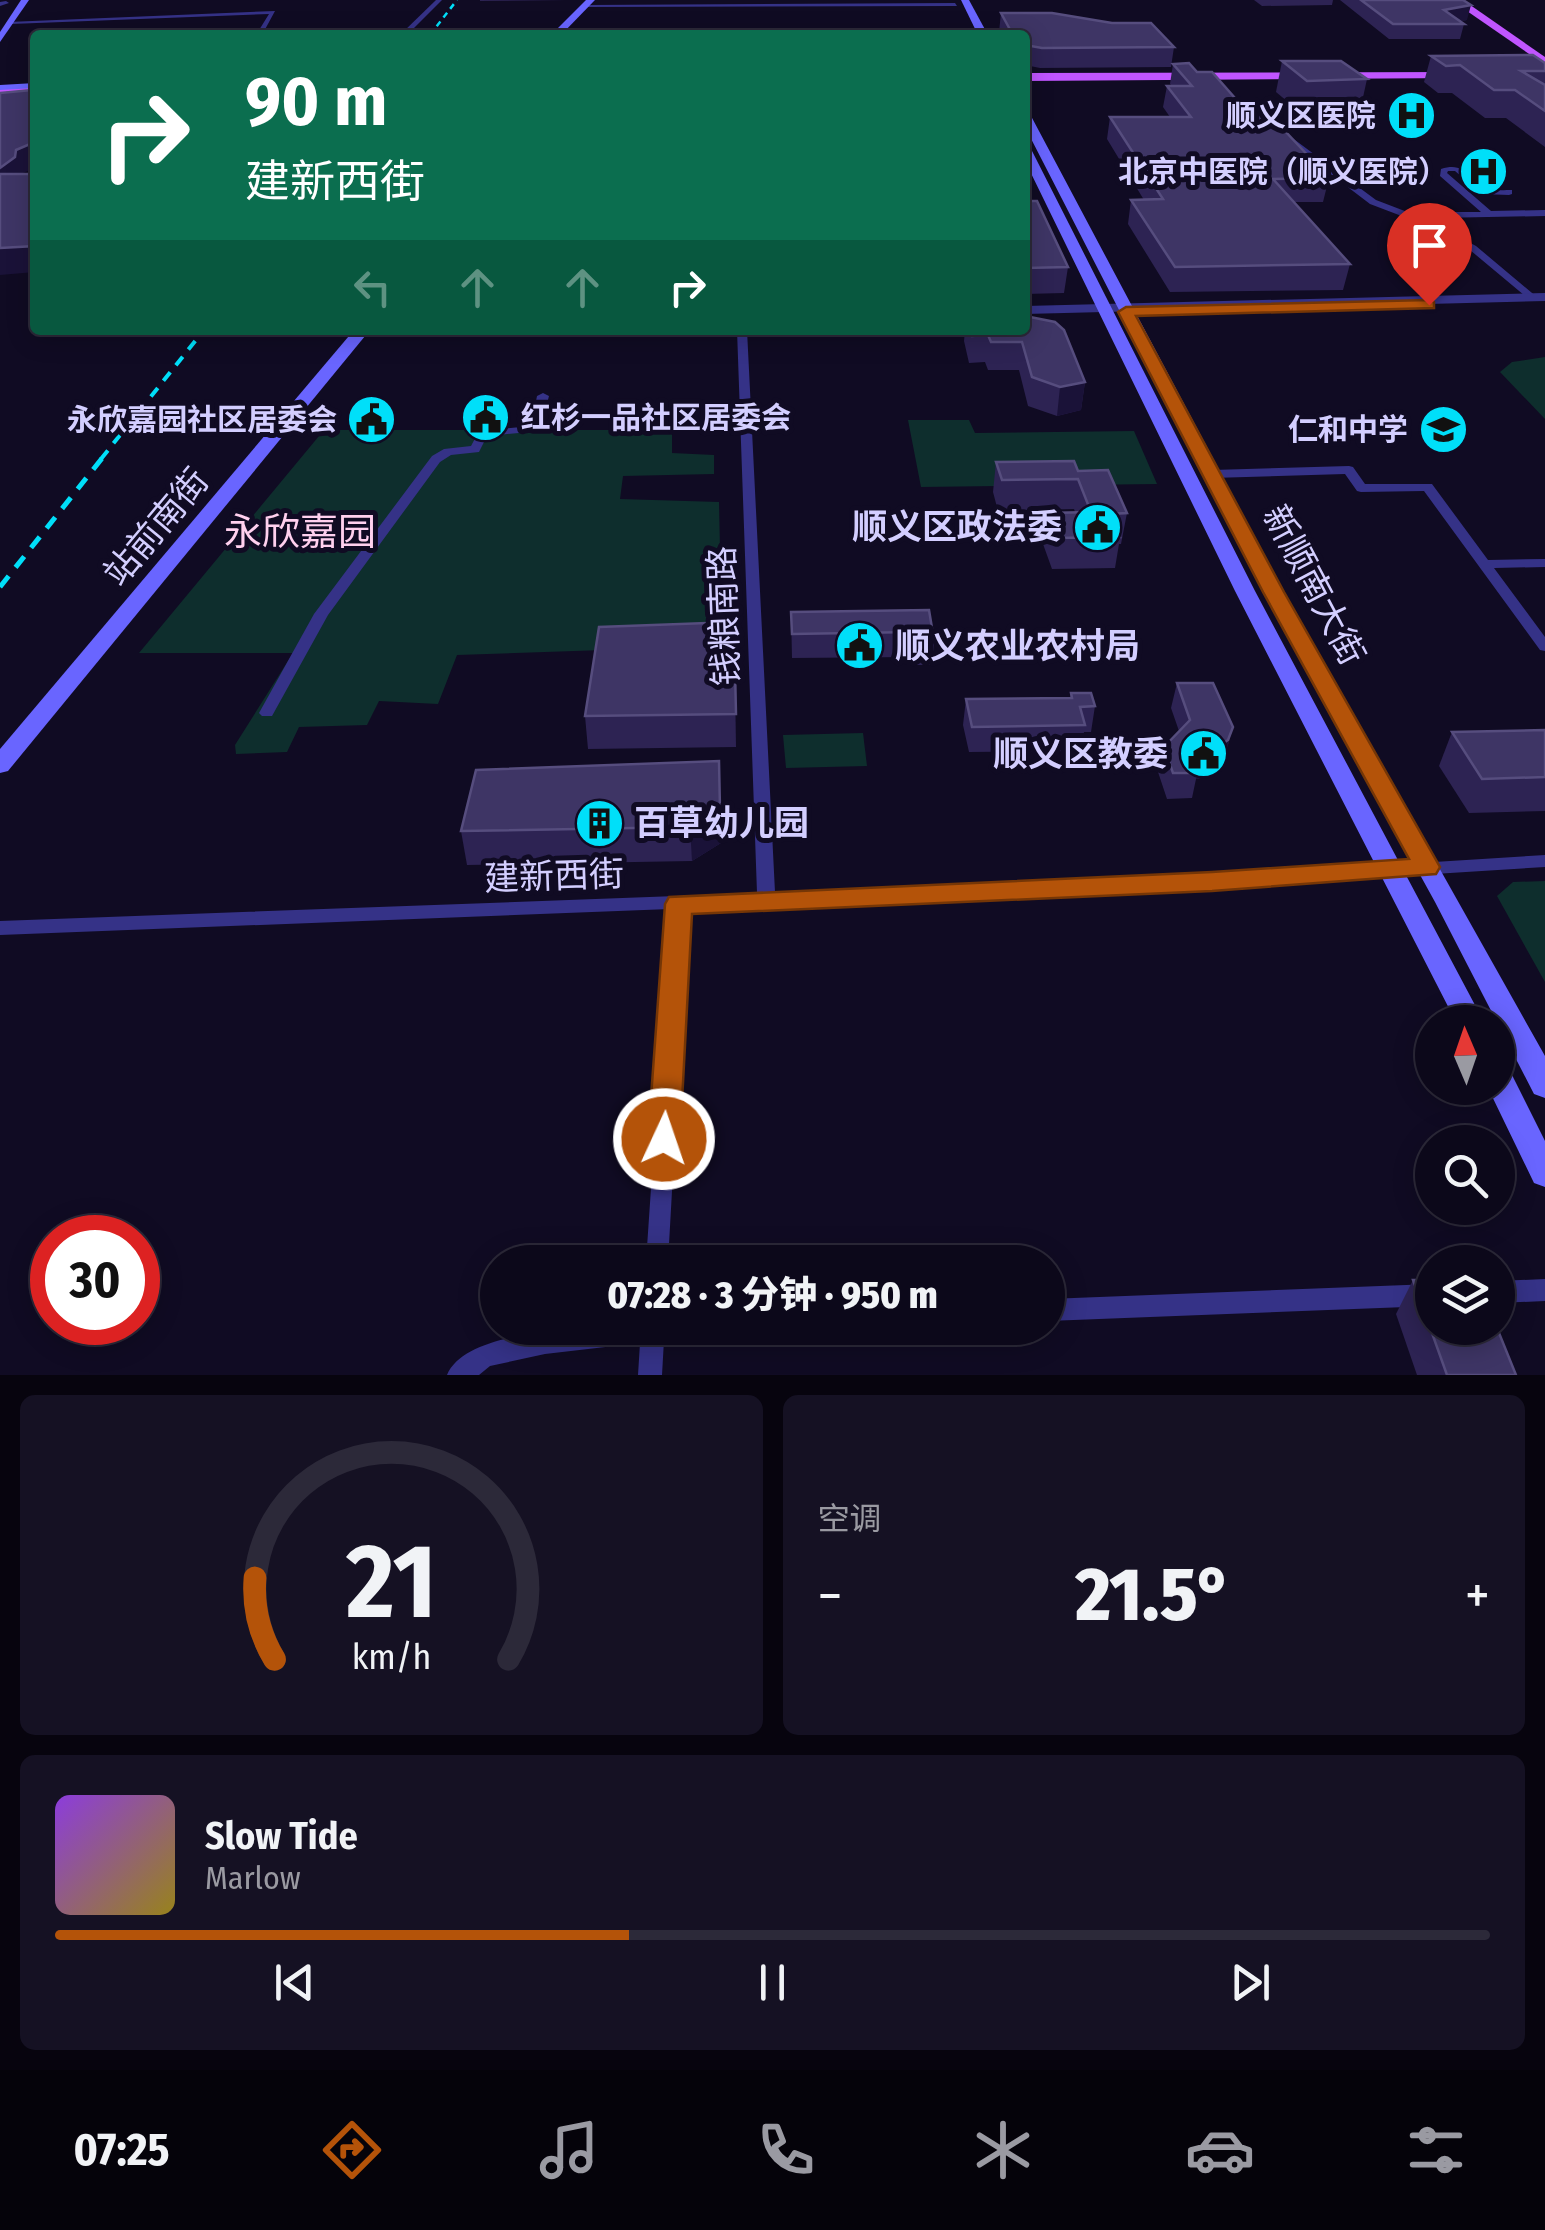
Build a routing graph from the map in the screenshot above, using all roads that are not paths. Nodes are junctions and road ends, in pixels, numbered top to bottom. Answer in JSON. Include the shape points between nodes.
{"nodes":[{"id":1,"x":25,"y":0,"type":"edge"},
{"id":2,"x":439,"y":0,"type":"edge"},
{"id":3,"x":1456,"y":0,"type":"edge"},
{"id":4,"x":1470,"y":0,"type":"edge"},
{"id":5,"x":958,"y":2,"type":"edge"},
{"id":6,"x":589,"y":3,"type":"edge"},
{"id":7,"x":871,"y":3,"type":"edge"},
{"id":8,"x":11,"y":22,"type":"junction"},
{"id":9,"x":263,"y":30,"type":"edge"},
{"id":10,"x":408,"y":30,"type":"edge"},
{"id":11,"x":561,"y":30,"type":"edge"},
{"id":12,"x":967,"y":30,"type":"edge"},
{"id":13,"x":980,"y":30,"type":"edge"},
{"id":14,"x":0,"y":39,"type":"edge"},
{"id":15,"x":1545,"y":51,"type":"edge"},
{"id":16,"x":1545,"y":62,"type":"edge"},
{"id":17,"x":1030,"y":76,"type":"edge"},
{"id":18,"x":1030,"y":76,"type":"edge"},
{"id":19,"x":1208,"y":76,"type":"junction"},
{"id":20,"x":30,"y":90,"type":"edge"},
{"id":21,"x":1221,"y":91,"type":"edge"},
{"id":22,"x":0,"y":92,"type":"edge"},
{"id":23,"x":1260,"y":120,"type":"edge"},
{"id":24,"x":1030,"y":127,"type":"edge"},
{"id":25,"x":1030,"y":157,"type":"edge"},
{"id":26,"x":1509,"y":192,"type":"dead end"},
{"id":27,"x":1488,"y":213,"type":"junction"},
{"id":28,"x":1545,"y":213,"type":"edge"},
{"id":29,"x":1423,"y":221,"type":"junction"},
{"id":30,"x":1541,"y":299,"type":"edge"},
{"id":31,"x":1115,"y":310,"type":"junction"},
{"id":32,"x":1030,"y":312,"type":"edge"},
{"id":33,"x":358,"y":335,"type":"edge"},
{"id":34,"x":742,"y":335,"type":"edge"},
{"id":35,"x":543,"y":396,"type":"dead end"},
{"id":36,"x":1212,"y":474,"type":"junction"},
{"id":37,"x":1484,"y":564,"type":"junction"},
{"id":38,"x":1545,"y":564,"type":"edge"},
{"id":39,"x":1545,"y":648,"type":"edge"},
{"id":40,"x":267,"y":712,"type":"dead end"},
{"id":41,"x":0,"y":765,"type":"edge"},
{"id":42,"x":1545,"y":861,"type":"edge"},
{"id":43,"x":1410,"y":868,"type":"junction"},
{"id":44,"x":766,"y":900,"type":"junction"},
{"id":45,"x":678,"y":904,"type":"junction"},
{"id":46,"x":0,"y":928,"type":"edge"},
{"id":47,"x":1463,"y":1005,"type":"edge"},
{"id":48,"x":1545,"y":1085,"type":"edge"},
{"id":49,"x":1511,"y":1105,"type":"edge"},
{"id":50,"x":1545,"y":1173,"type":"edge"},
{"id":51,"x":658,"y":1245,"type":"edge"},
{"id":52,"x":1545,"y":1290,"type":"edge"},
{"id":53,"x":1515,"y":1291,"type":"edge"},
{"id":54,"x":1415,"y":1295,"type":"edge"},
{"id":55,"x":1065,"y":1309,"type":"edge"},
{"id":56,"x":532,"y":1345,"type":"edge"},
{"id":57,"x":656,"y":1345,"type":"edge"},
{"id":58,"x":460,"y":1375,"type":"edge"},
{"id":59,"x":650,"y":1375,"type":"edge"}],
"edges":[{"from":1,"to":8,"type":"main road"},
{"from":2,"to":10,"type":"street"},
{"from":3,"to":16,"type":"main road"},
{"from":4,"to":15,"type":"main road"},
{"from":5,"to":7,"type":"street"},
{"from":5,"to":12,"type":"main road"},
{"from":5,"to":13,"type":"main road"},
{"from":6,"to":7,"type":"street"},
{"from":6,"to":11,"type":"main road"},
{"from":8,"to":9,"type":"street","via":[[276,9]]},
{"from":8,"to":14,"type":"main road"},
{"from":17,"to":19,"type":"main road","via":[[1469,73]]},
{"from":18,"to":19,"type":"main road"},
{"from":19,"to":21,"type":"street"},
{"from":20,"to":22,"type":"main road"},
{"from":23,"to":29,"type":"street","via":[[1373,202]]},
{"from":24,"to":31,"type":"main road","name":"新顺南大街"},
{"from":25,"to":31,"type":"main road","name":"新顺南大街"},
{"from":26,"to":27,"type":"street","via":[[1485,192],[1457,168],[1444,168]]},
{"from":27,"to":28,"type":"street"},
{"from":27,"to":29,"type":"street"},
{"from":29,"to":30,"type":"street","via":[[1473,248]]},
{"from":30,"to":31,"type":"street"},
{"from":31,"to":32,"type":"street"},
{"from":31,"to":36,"type":"main road","name":"新顺南大街"},
{"from":31,"to":43,"type":"main road","name":"新顺南大街","via":[[1245,591]]},
{"from":33,"to":41,"type":"main road","name":"站前南街"},
{"from":34,"to":44,"type":"street","name":"钱粮南路"},
{"from":35,"to":40,"type":"street","via":[[536,429],[483,433],[475,449],[436,459],[321,614]]},
{"from":36,"to":37,"type":"street","via":[[1349,470],[1360,488],[1428,487]]},
{"from":36,"to":43,"type":"main road","name":"新顺南大街"},
{"from":37,"to":38,"type":"street"},
{"from":37,"to":39,"type":"street"},
{"from":42,"to":43,"type":"street","name":"建新西街"},
{"from":43,"to":44,"type":"street","name":"建新西街"},
{"from":43,"to":47,"type":"main road","name":"新顺南大街"},
{"from":43,"to":48,"type":"main road","name":"新顺南大街"},
{"from":44,"to":45,"type":"street","name":"建新西街"},
{"from":45,"to":46,"type":"street","name":"建新西街"},
{"from":45,"to":51,"type":"street"},
{"from":49,"to":50,"type":"main road"},
{"from":52,"to":53,"type":"street"},
{"from":54,"to":55,"type":"street"},
{"from":56,"to":58,"type":"street","via":[[486,1356]]},
{"from":57,"to":59,"type":"street"}]}
